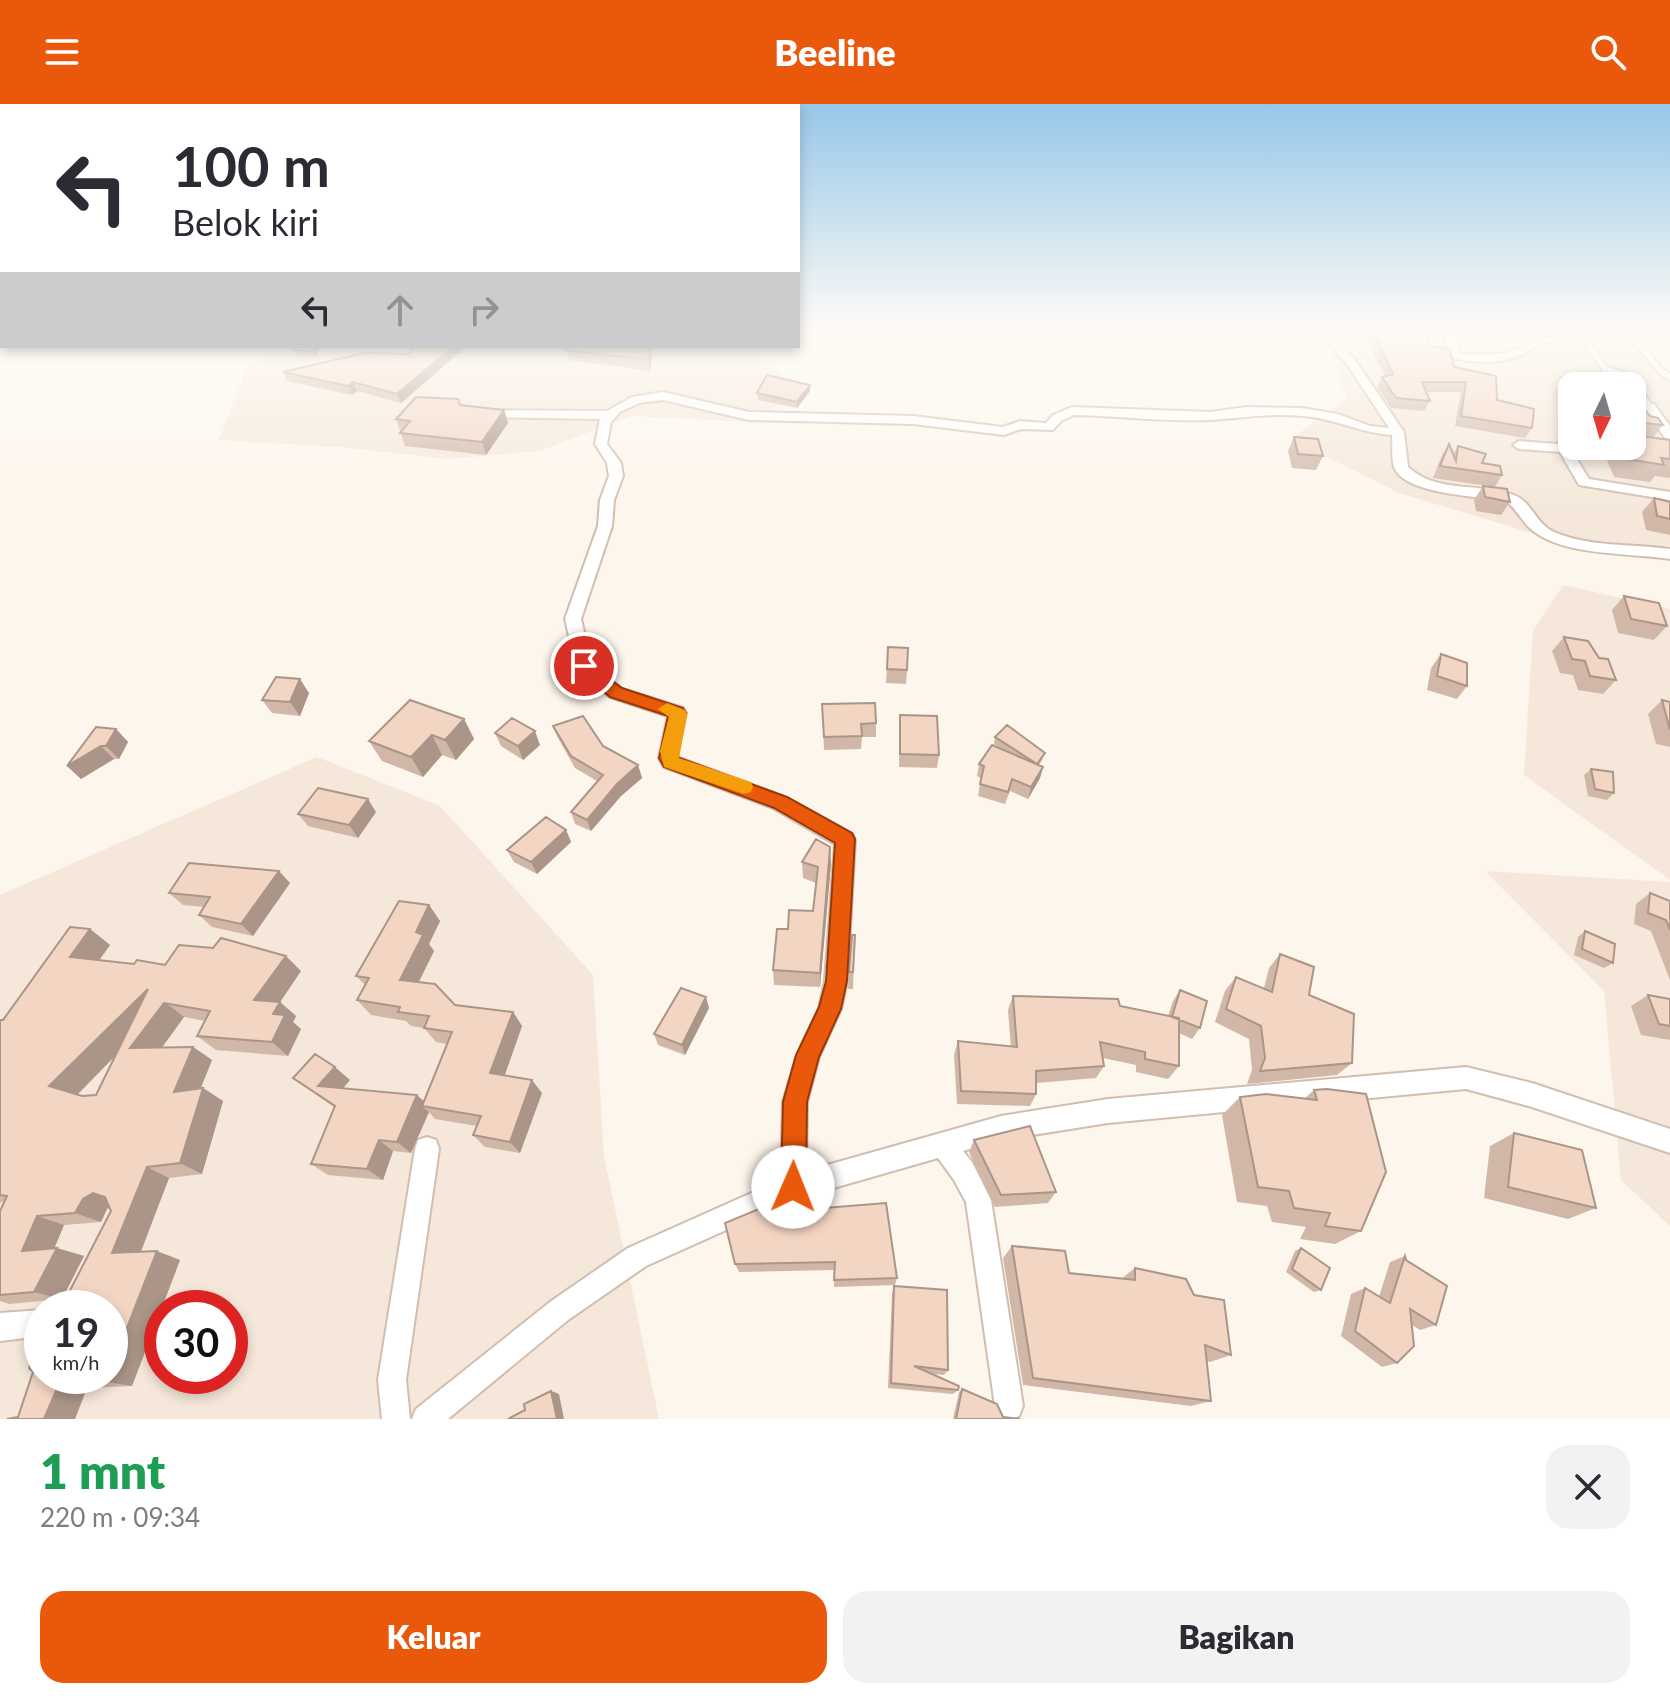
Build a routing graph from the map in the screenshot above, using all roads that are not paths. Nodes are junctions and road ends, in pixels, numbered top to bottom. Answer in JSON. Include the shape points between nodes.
{"nodes":[{"id":1,"x":1371,"y":391,"type":"edge"},
{"id":2,"x":1638,"y":391,"type":"edge"},
{"id":3,"x":1650,"y":407,"type":"joint"},
{"id":4,"x":469,"y":409,"type":"edge"},
{"id":5,"x":609,"y":415,"type":"junction"},
{"id":6,"x":1398,"y":432,"type":"junction"},
{"id":7,"x":1670,"y":435,"type":"edge"},
{"id":8,"x":1558,"y":444,"type":"edge"},
{"id":9,"x":1519,"y":445,"type":"dead end"},
{"id":10,"x":1575,"y":460,"type":"edge"},
{"id":11,"x":1670,"y":496,"type":"edge"},
{"id":12,"x":1670,"y":554,"type":"edge"},
{"id":13,"x":1670,"y":1141,"type":"edge"},
{"id":14,"x":941,"y":1143,"type":"junction"},
{"id":15,"x":427,"y":1149,"type":"dead end"},
{"id":16,"x":793,"y":1187,"type":"junction"},
{"id":17,"x":24,"y":1325,"type":"edge"},
{"id":18,"x":0,"y":1327,"type":"edge"},
{"id":19,"x":1009,"y":1406,"type":"dead end"},
{"id":20,"x":396,"y":1419,"type":"edge"},
{"id":21,"x":426,"y":1419,"type":"edge"}],
"edges":[{"from":1,"to":6,"type":"street"},
{"from":2,"to":3,"type":"lane"},
{"from":3,"to":7,"type":"street"},
{"from":4,"to":5,"type":"street","via":[[502,415]]},
{"from":5,"to":6,"type":"street","via":[[628,403],[663,396],[736,415],[913,420],[1004,431],[1020,425],[1049,427],[1072,411],[1210,416],[1272,410],[1316,413],[1368,430]]},
{"from":5,"to":16,"type":"street","via":[[601,444],[616,476],[605,526],[573,616],[586,670],[616,693],[677,713],[670,762],[769,797],[845,839],[836,981],[795,1102]]},
{"from":6,"to":12,"type":"street","via":[[1401,468],[1412,478],[1511,498],[1539,530],[1562,540]]},
{"from":8,"to":9,"type":"street"},
{"from":10,"to":11,"type":"street","via":[[1584,482]]},
{"from":13,"to":14,"type":"street","via":[[1487,1082],[1448,1078],[1108,1111]]},
{"from":14,"to":16,"type":"street"},
{"from":14,"to":19,"type":"street","via":[[978,1200]]},
{"from":15,"to":20,"type":"street","via":[[392,1380]]},
{"from":16,"to":21,"type":"street","via":[[637,1257],[559,1311]]},
{"from":17,"to":18,"type":"street"}]}
